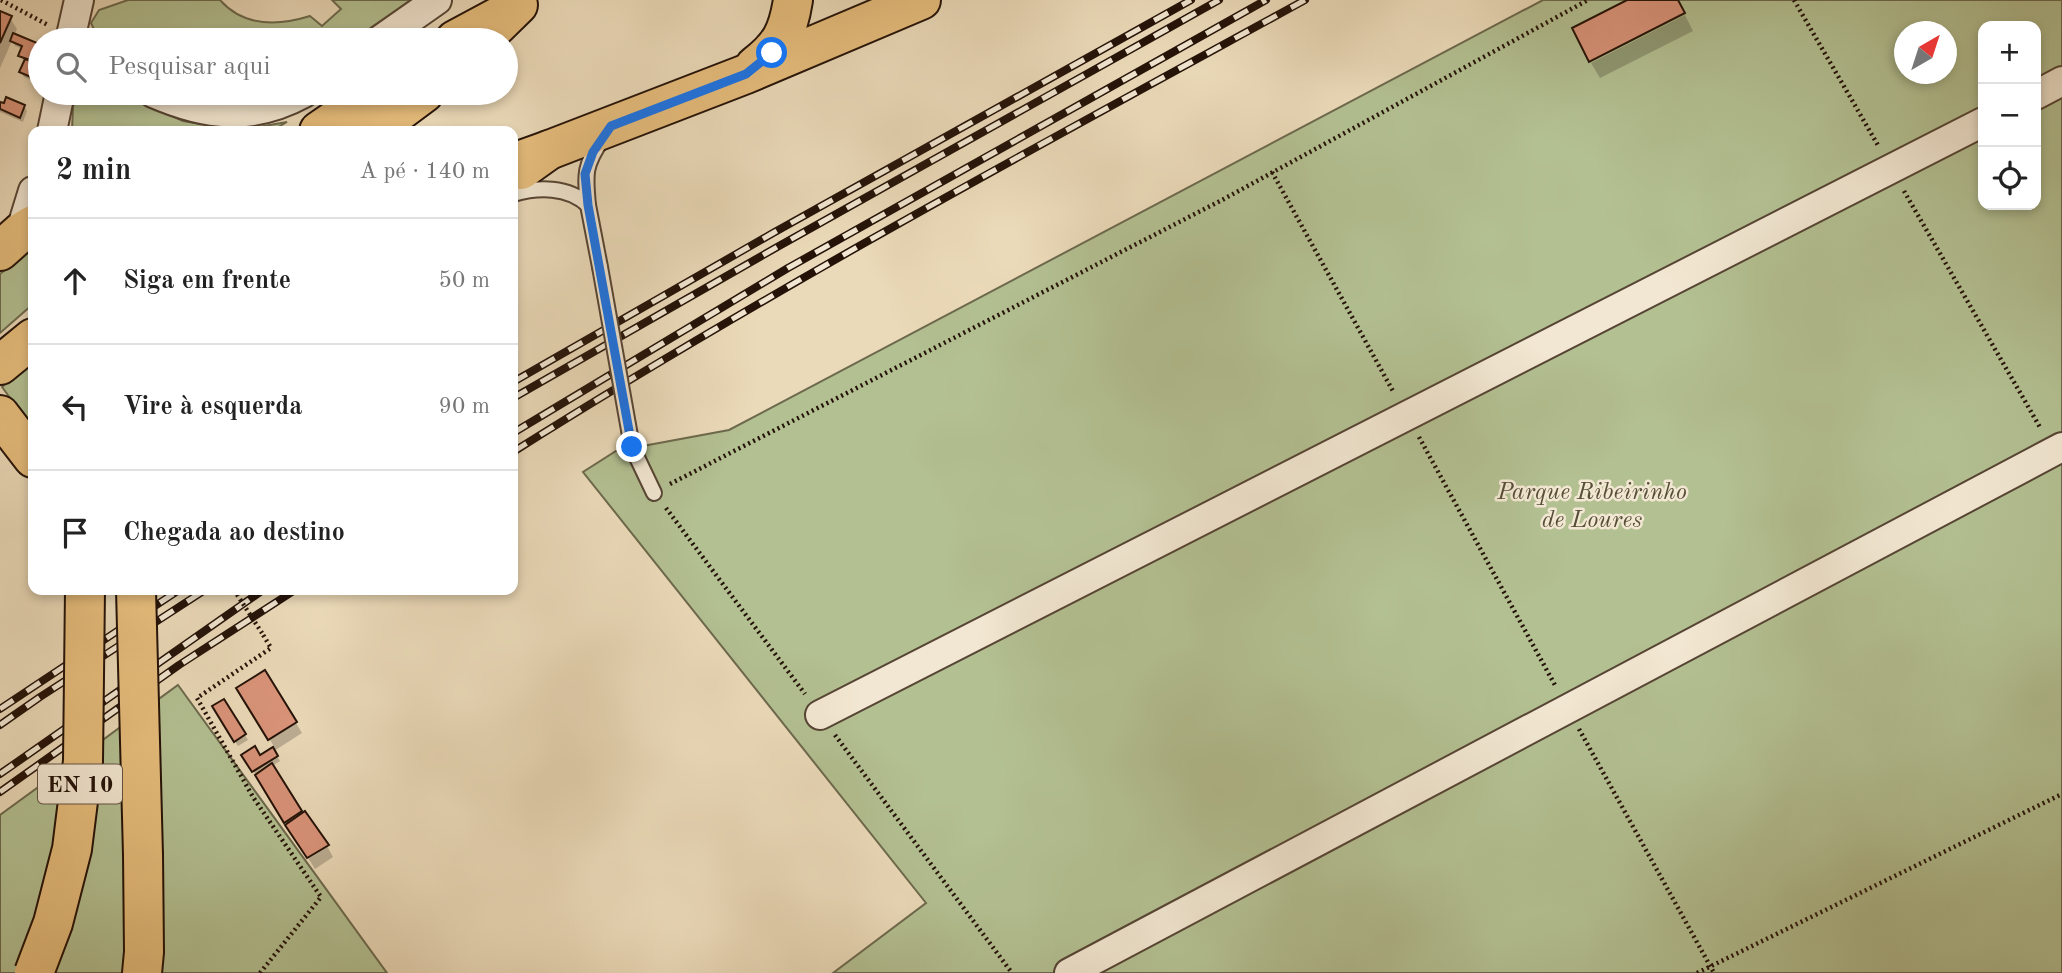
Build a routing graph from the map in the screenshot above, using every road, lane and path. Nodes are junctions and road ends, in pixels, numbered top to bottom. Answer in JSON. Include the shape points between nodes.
{"nodes":[{"id":1,"x":1,"y":0,"type":"edge"},
{"id":2,"x":79,"y":0,"type":"edge"},
{"id":3,"x":437,"y":0,"type":"edge"},
{"id":4,"x":793,"y":0,"type":"edge"},
{"id":5,"x":920,"y":0,"type":"edge"},
{"id":6,"x":1588,"y":0,"type":"edge"},
{"id":7,"x":1794,"y":0,"type":"edge"},
{"id":8,"x":524,"y":3,"type":"edge"},
{"id":9,"x":52,"y":28,"type":"edge"},
{"id":10,"x":72,"y":28,"type":"edge"},
{"id":11,"x":397,"y":28,"type":"edge"},
{"id":12,"x":477,"y":28,"type":"edge"},
{"id":13,"x":496,"y":28,"type":"edge"},
{"id":14,"x":746,"y":74,"type":"junction"},
{"id":15,"x":2062,"y":81,"type":"edge"},
{"id":16,"x":2041,"y":92,"type":"edge"},
{"id":17,"x":58,"y":105,"type":"edge"},
{"id":18,"x":185,"y":105,"type":"edge"},
{"id":19,"x":276,"y":105,"type":"edge"},
{"id":20,"x":357,"y":105,"type":"edge"},
{"id":21,"x":408,"y":105,"type":"edge"},
{"id":22,"x":1978,"y":124,"type":"edge"},
{"id":23,"x":54,"y":126,"type":"edge"},
{"id":24,"x":326,"y":126,"type":"edge"},
{"id":25,"x":380,"y":126,"type":"edge"},
{"id":26,"x":611,"y":126,"type":"junction"},
{"id":27,"x":549,"y":150,"type":"junction"},
{"id":28,"x":518,"y":161,"type":"edge"},
{"id":29,"x":1891,"y":169,"type":"junction"},
{"id":30,"x":518,"y":173,"type":"edge"},
{"id":31,"x":1272,"y":173,"type":"junction"},
{"id":32,"x":518,"y":193,"type":"edge"},
{"id":33,"x":588,"y":205,"type":"junction"},
{"id":34,"x":28,"y":206,"type":"edge"},
{"id":35,"x":18,"y":236,"type":"edge"},
{"id":36,"x":28,"y":342,"type":"edge"},
{"id":37,"x":0,"y":365,"type":"edge"},
{"id":38,"x":0,"y":415,"type":"edge"},
{"id":39,"x":1406,"y":416,"type":"junction"},
{"id":40,"x":2058,"y":449,"type":"edge"},
{"id":41,"x":0,"y":450,"type":"edge"},
{"id":42,"x":28,"y":451,"type":"edge"},
{"id":43,"x":28,"y":464,"type":"edge"},
{"id":44,"x":654,"y":493,"type":"joint"},
{"id":45,"x":85,"y":595,"type":"edge"},
{"id":46,"x":136,"y":595,"type":"edge"},
{"id":47,"x":237,"y":595,"type":"edge"},
{"id":48,"x":1568,"y":709,"type":"junction"},
{"id":49,"x":820,"y":715,"type":"dead end"},
{"id":50,"x":2062,"y":794,"type":"edge"},
{"id":51,"x":1710,"y":966,"type":"junction"},
{"id":52,"x":34,"y":973,"type":"edge"},
{"id":53,"x":142,"y":973,"type":"edge"},
{"id":54,"x":260,"y":973,"type":"edge"},
{"id":55,"x":1069,"y":973,"type":"edge"},
{"id":56,"x":1697,"y":973,"type":"edge"},
{"id":57,"x":1714,"y":973,"type":"edge"}],
"edges":[{"from":1,"to":9,"type":"path"},
{"from":2,"to":10,"type":"street"},
{"from":3,"to":11,"type":"street"},
{"from":4,"to":14,"type":"main road","via":[[789,26],[772,53]]},
{"from":5,"to":14,"type":"main road"},
{"from":6,"to":31,"type":"path"},
{"from":7,"to":29,"type":"path"},
{"from":8,"to":12,"type":"main road"},
{"from":8,"to":13,"type":"main road"},
{"from":14,"to":26,"type":"main road"},
{"from":15,"to":16,"type":"street"},
{"from":17,"to":23,"type":"street"},
{"from":18,"to":19,"type":"street","via":[[232,113]]},
{"from":20,"to":24,"type":"main road"},
{"from":21,"to":25,"type":"main road"},
{"from":22,"to":29,"type":"street"},
{"from":26,"to":27,"type":"main road"},
{"from":26,"to":33,"type":"lane","via":[[585,174]]},
{"from":27,"to":28,"type":"main road"},
{"from":27,"to":30,"type":"main road"},
{"from":29,"to":39,"type":"street"},
{"from":29,"to":40,"type":"path"},
{"from":31,"to":39,"type":"path"},
{"from":31,"to":44,"type":"path"},
{"from":32,"to":33,"type":"lane","via":[[557,189]]},
{"from":33,"to":44,"type":"lane","bridge":true,"via":[[632,447]]},
{"from":34,"to":35,"type":"street"},
{"from":36,"to":37,"type":"main road"},
{"from":38,"to":42,"type":"main road"},
{"from":39,"to":48,"type":"path"},
{"from":39,"to":49,"type":"street"},
{"from":40,"to":48,"type":"street"},
{"from":41,"to":43,"type":"main road"},
{"from":45,"to":52,"type":"main road","number":"EN 10","bridge":true,"via":[[83,761],[72,849],[53,923]]},
{"from":46,"to":53,"type":"main road","number":"EN 10","bridge":true,"via":[[144,855]]},
{"from":47,"to":54,"type":"path","bridge":true,"via":[[271,648],[197,698],[253,797],[321,897]]},
{"from":48,"to":51,"type":"path"},
{"from":48,"to":55,"type":"street"},
{"from":50,"to":51,"type":"path"},
{"from":51,"to":56,"type":"path"},
{"from":51,"to":57,"type":"path"}]}
